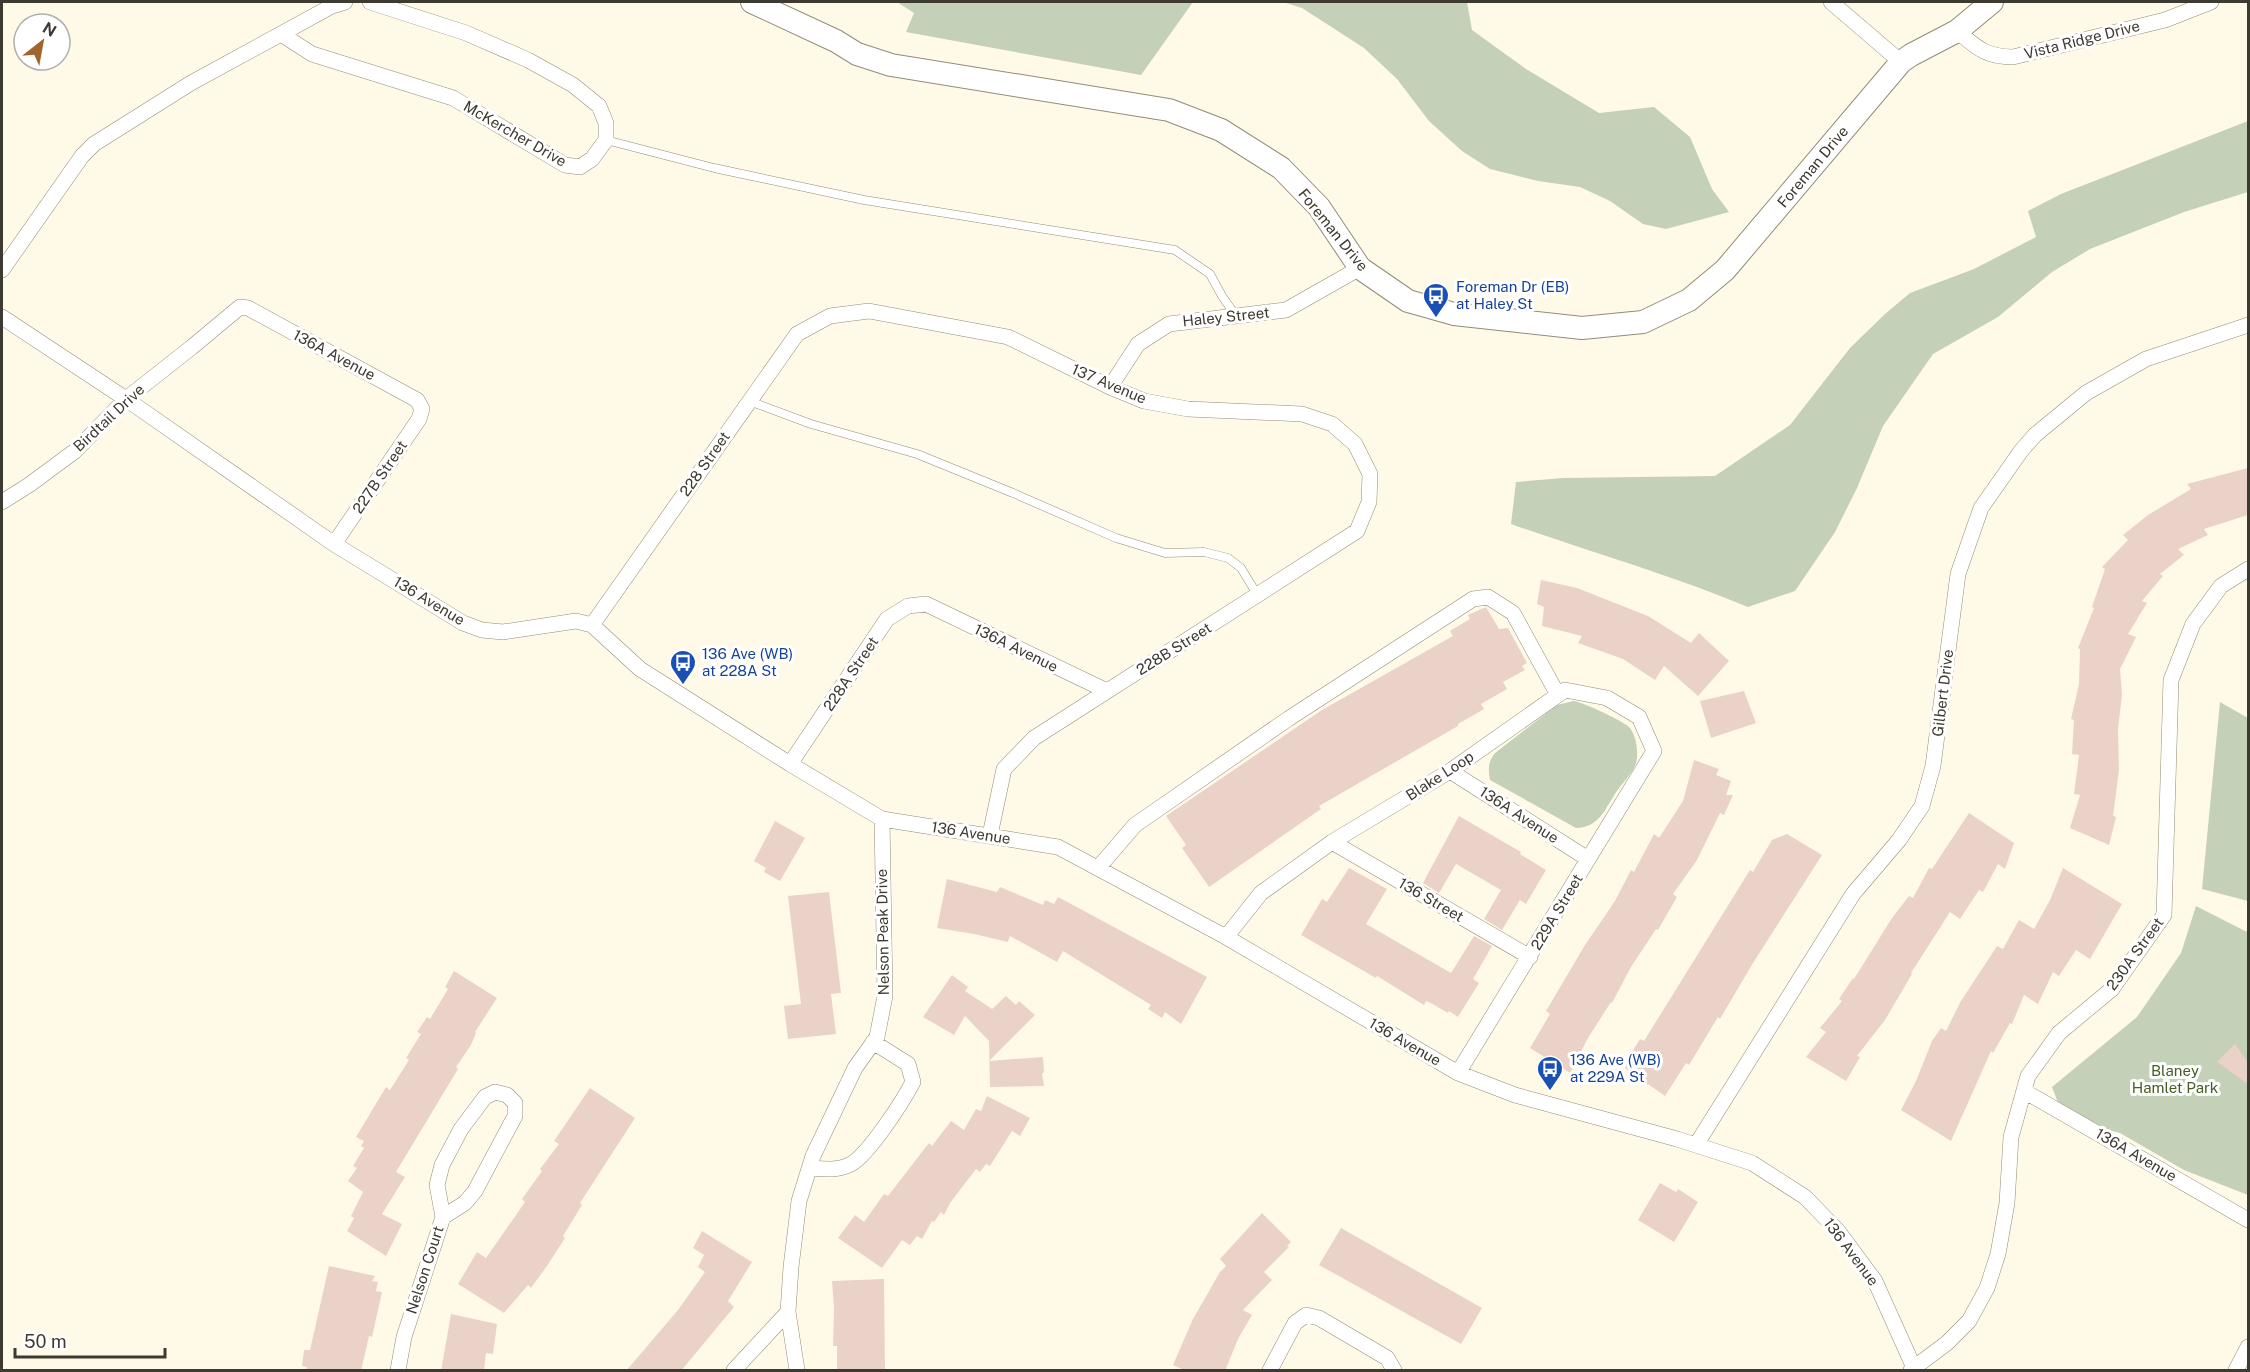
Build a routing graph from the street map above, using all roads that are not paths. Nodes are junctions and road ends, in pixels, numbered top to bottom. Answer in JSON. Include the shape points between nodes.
{"nodes":[{"id":1,"x":345,"y":2,"type":"edge"},
{"id":2,"x":370,"y":2,"type":"edge"},
{"id":3,"x":752,"y":2,"type":"edge"},
{"id":4,"x":1831,"y":2,"type":"edge"},
{"id":5,"x":1992,"y":2,"type":"edge"},
{"id":6,"x":2211,"y":2,"type":"edge"},
{"id":7,"x":1957,"y":31,"type":"junction"},
{"id":8,"x":281,"y":34,"type":"junction"},
{"id":9,"x":1900,"y":62,"type":"junction"},
{"id":10,"x":606,"y":140,"type":"junction"},
{"id":11,"x":1360,"y":268,"type":"junction"},
{"id":12,"x":2,"y":270,"type":"edge"},
{"id":13,"x":240,"y":306,"type":"joint"},
{"id":14,"x":830,"y":316,"type":"joint"},
{"id":15,"x":1236,"y":316,"type":"junction"},
{"id":16,"x":2,"y":317,"type":"edge"},
{"id":17,"x":2248,"y":325,"type":"edge"},
{"id":18,"x":1110,"y":387,"type":"junction"},
{"id":19,"x":126,"y":399,"type":"junction"},
{"id":20,"x":749,"y":401,"type":"junction"},
{"id":21,"x":422,"y":409,"type":"joint"},
{"id":22,"x":1370,"y":474,"type":"joint"},
{"id":23,"x":2,"y":502,"type":"edge"},
{"id":24,"x":334,"y":544,"type":"junction"},
{"id":25,"x":2248,"y":569,"type":"edge"},
{"id":26,"x":1258,"y":596,"type":"junction"},
{"id":27,"x":926,"y":604,"type":"joint"},
{"id":28,"x":592,"y":625,"type":"junction"},
{"id":29,"x":1107,"y":691,"type":"junction"},
{"id":30,"x":1558,"y":695,"type":"junction"},
{"id":31,"x":790,"y":764,"type":"junction"},
{"id":32,"x":1450,"y":771,"type":"junction"},
{"id":33,"x":882,"y":819,"type":"junction"},
{"id":34,"x":990,"y":835,"type":"junction"},
{"id":35,"x":1332,"y":842,"type":"junction"},
{"id":36,"x":1588,"y":860,"type":"junction"},
{"id":37,"x":1098,"y":868,"type":"junction"},
{"id":38,"x":1226,"y":937,"type":"junction"},
{"id":39,"x":1530,"y":957,"type":"junction"},
{"id":40,"x":873,"y":1042,"type":"junction"},
{"id":41,"x":1458,"y":1073,"type":"junction"},
{"id":42,"x":2024,"y":1091,"type":"junction"},
{"id":43,"x":1696,"y":1145,"type":"junction"},
{"id":44,"x":810,"y":1168,"type":"junction"},
{"id":45,"x":442,"y":1217,"type":"junction"},
{"id":46,"x":2248,"y":1220,"type":"edge"},
{"id":47,"x":788,"y":1312,"type":"junction"},
{"id":48,"x":2248,"y":1347,"type":"edge"},
{"id":49,"x":1914,"y":1370,"type":"edge"},
{"id":50,"x":398,"y":1371,"type":"edge"},
{"id":51,"x":734,"y":1371,"type":"edge"},
{"id":52,"x":796,"y":1371,"type":"edge"},
{"id":53,"x":1270,"y":1371,"type":"edge"},
{"id":54,"x":1394,"y":1371,"type":"edge"},
{"id":55,"x":2236,"y":1371,"type":"edge"}],
"edges":[{"from":1,"to":8,"type":"street"},
{"from":2,"to":10,"type":"street","via":[[466,33],[573,85],[599,106],[606,123]]},
{"from":3,"to":11,"type":"street","name":"Foreman Drive","via":[[857,54],[891,65],[1169,110],[1221,130],[1281,168],[1318,207]]},
{"from":4,"to":9,"type":"street"},
{"from":5,"to":7,"type":"street","name":"Foreman Drive"},
{"from":6,"to":7,"type":"street","name":"Vista Ridge Drive","via":[[2165,20],[2013,57],[1979,50]]},
{"from":7,"to":9,"type":"street","name":"Foreman Drive"},
{"from":8,"to":10,"type":"street","name":"McKercher Drive","via":[[312,54],[453,98],[566,165],[580,167],[592,159]]},
{"from":8,"to":12,"type":"street","via":[[191,83],[94,144]]},
{"from":9,"to":11,"type":"street","name":"Foreman Drive","via":[[1725,270],[1689,300],[1643,321],[1582,328],[1454,314],[1408,301]]},
{"from":10,"to":15,"type":"lane","via":[[864,200],[1175,250],[1210,274]]},
{"from":11,"to":15,"type":"street","name":"Haley Street","via":[[1286,310]]},
{"from":13,"to":19,"type":"street","name":"Birdtail Drive"},
{"from":13,"to":21,"type":"street","name":"136A Avenue","via":[[417,400]]},
{"from":14,"to":18,"type":"street","name":"137 Avenue","via":[[869,311],[1008,337]]},
{"from":14,"to":20,"type":"street","name":"228 Street","via":[[797,334]]},
{"from":15,"to":18,"type":"street","name":"Haley Street","via":[[1169,324],[1138,344]]},
{"from":16,"to":19,"type":"street","name":"136 Avenue"},
{"from":17,"to":43,"type":"street","name":"Gilbert Drive","via":[[2146,359],[2086,393],[2035,435],[1981,508],[1958,574],[1933,766],[1922,806],[1853,894]]},
{"from":18,"to":22,"type":"street","name":"137 Avenue","via":[[1144,401],[1188,409],[1302,414],[1332,424],[1355,444]]},
{"from":19,"to":23,"type":"street","name":"Birdtail Drive","via":[[75,452]]},
{"from":19,"to":24,"type":"street","name":"136 Avenue"},
{"from":20,"to":26,"type":"lane","via":[[811,424],[917,454],[1116,538],[1165,553],[1204,552],[1228,558],[1240,568]]},
{"from":20,"to":28,"type":"street","name":"228 Street"},
{"from":21,"to":24,"type":"street","name":"227B Street"},
{"from":22,"to":26,"type":"street","name":"228B Street","via":[[1369,502],[1357,531]]},
{"from":24,"to":28,"type":"street","name":"136 Avenue","via":[[463,623],[482,630],[503,632],[576,621]]},
{"from":25,"to":42,"type":"street","name":"230A Street","via":[[2221,586],[2193,624],[2171,680],[2164,915],[2112,989],[2059,1033],[2028,1076]]},
{"from":26,"to":29,"type":"street","name":"228B Street"},
{"from":27,"to":29,"type":"street","name":"136A Avenue"},
{"from":27,"to":31,"type":"street","name":"228A Street","via":[[908,606],[887,619]]},
{"from":28,"to":31,"type":"street","name":"136 Avenue","via":[[640,669]]},
{"from":29,"to":34,"type":"street","name":"228B Street","via":[[1034,738],[1004,769]]},
{"from":30,"to":32,"type":"street","name":"Blake Loop"},
{"from":30,"to":36,"type":"street","name":"229A Street","via":[[1565,690],[1607,698],[1639,717],[1654,752]]},
{"from":30,"to":37,"type":"street","via":[[1513,613],[1488,597],[1473,599],[1288,718],[1135,825]]},
{"from":31,"to":33,"type":"street","name":"136 Avenue"},
{"from":32,"to":35,"type":"street","name":"Blake Loop"},
{"from":32,"to":36,"type":"street","name":"136A Avenue"},
{"from":33,"to":34,"type":"street","name":"136 Avenue"},
{"from":33,"to":40,"type":"street","name":"Nelson Peak Drive","via":[[885,996]]},
{"from":34,"to":37,"type":"street","name":"136 Avenue","via":[[1058,847]]},
{"from":35,"to":38,"type":"street","name":"Blake Loop","via":[[1261,893]]},
{"from":35,"to":39,"type":"street","name":"136 Street"},
{"from":36,"to":39,"type":"street","name":"229A Street"},
{"from":37,"to":38,"type":"street","name":"136 Avenue"},
{"from":38,"to":41,"type":"street","name":"136 Avenue"},
{"from":39,"to":41,"type":"street","name":"229A Street"},
{"from":40,"to":44,"type":"street","name":"Nelson Peak Drive","via":[[855,1068]]},
{"from":40,"to":44,"type":"street","via":[[908,1065],[913,1082],[866,1151],[851,1164],[836,1169]]},
{"from":41,"to":43,"type":"street","name":"136 Avenue","via":[[1515,1095]]},
{"from":42,"to":46,"type":"street","name":"136A Avenue"},
{"from":42,"to":49,"type":"street","name":"230A Street","via":[[2011,1137],[2007,1203],[1998,1254],[1987,1288],[1969,1320]]},
{"from":43,"to":49,"type":"street","name":"136 Avenue","via":[[1752,1163],[1805,1197],[1838,1231],[1875,1281]]},
{"from":44,"to":47,"type":"street","name":"Nelson Peak Drive","via":[[799,1201]]},
{"from":45,"to":45,"type":"street","name":"Nelson Court","via":[[437,1185],[442,1165],[461,1129],[485,1096],[495,1092],[507,1095],[515,1103],[515,1116],[497,1151],[475,1191],[465,1203]]},
{"from":45,"to":50,"type":"street","name":"Nelson Court","via":[[404,1337]]},
{"from":47,"to":51,"type":"street"},
{"from":47,"to":52,"type":"street","name":"Nelson Peak Drive"},
{"from":48,"to":55,"type":"street"},
{"from":53,"to":54,"type":"street","via":[[1295,1323],[1306,1315],[1320,1318],[1387,1358]]}]}
